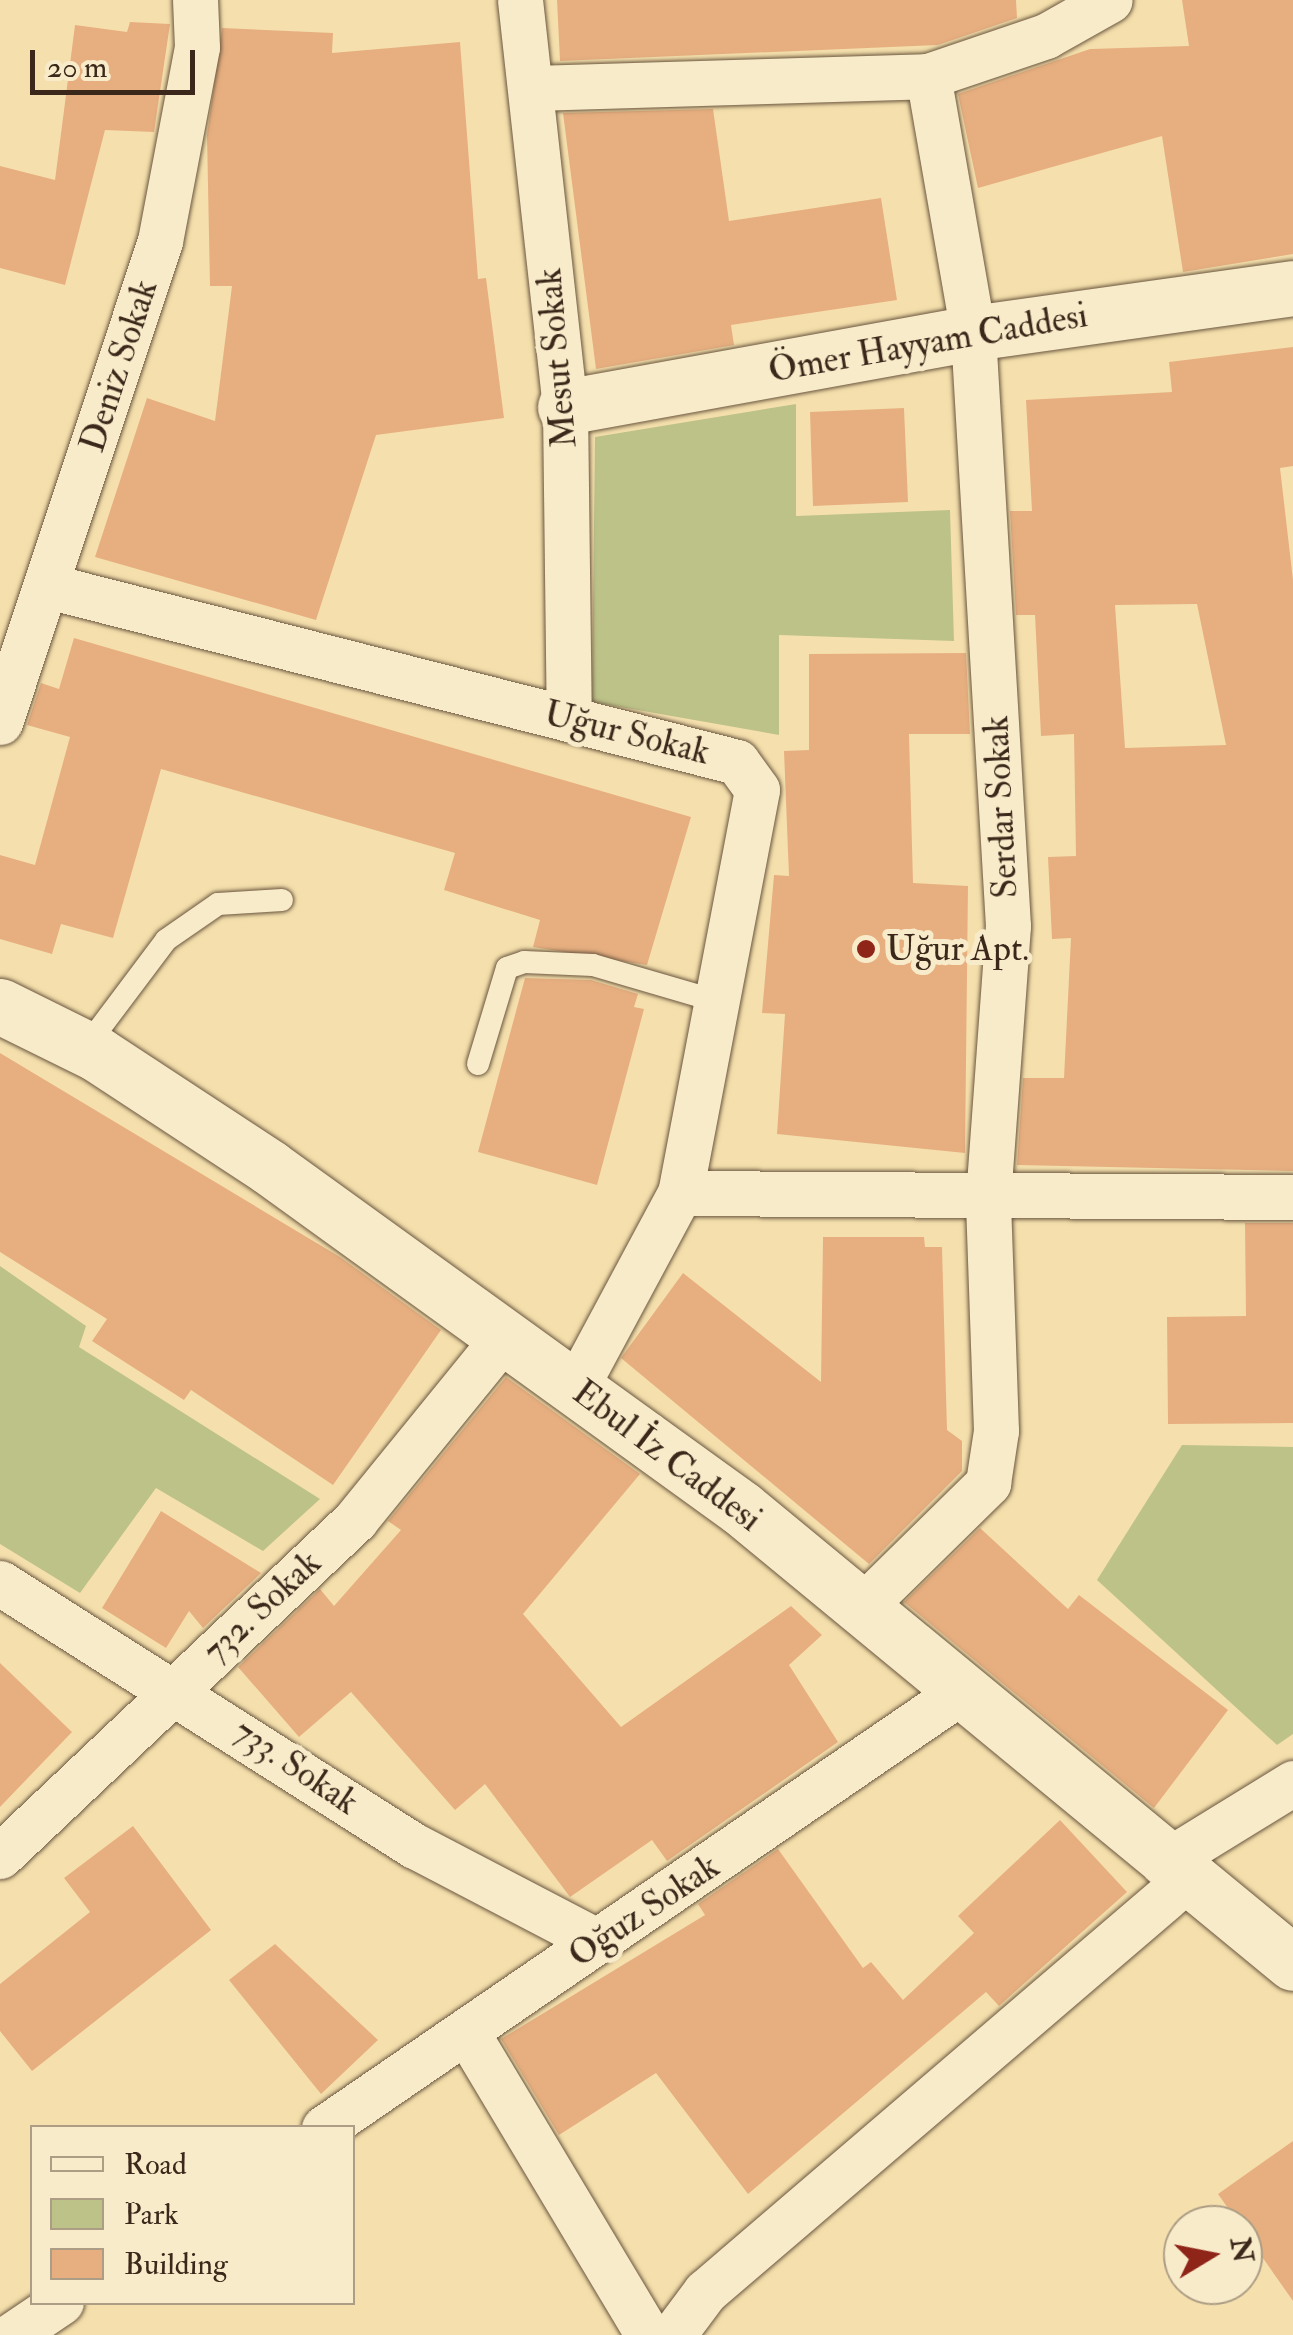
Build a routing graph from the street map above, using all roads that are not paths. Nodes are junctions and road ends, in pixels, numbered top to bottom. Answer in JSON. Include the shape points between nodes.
{"nodes":[{"id":1,"x":195,"y":0,"type":"edge"},
{"id":2,"x":520,"y":0,"type":"edge"},
{"id":3,"x":1110,"y":0,"type":"edge"},
{"id":4,"x":928,"y":76,"type":"junction"},
{"id":5,"x":531,"y":88,"type":"junction"},
{"id":6,"x":1293,"y":288,"type":"edge"},
{"id":7,"x":973,"y":333,"type":"junction"},
{"id":8,"x":565,"y":408,"type":"junction"},
{"id":9,"x":48,"y":586,"type":"junction"},
{"id":10,"x":569,"y":718,"type":"junction"},
{"id":11,"x":0,"y":722,"type":"edge"},
{"id":12,"x":282,"y":900,"type":"dead end"},
{"id":13,"x":716,"y":1002,"type":"junction"},
{"id":14,"x":0,"y":1006,"type":"edge"},
{"id":15,"x":86,"y":1048,"type":"junction"},
{"id":16,"x":478,"y":1064,"type":"dead end"},
{"id":17,"x":680,"y":1193,"type":"junction"},
{"id":18,"x":1293,"y":1197,"type":"edge"},
{"id":19,"x":988,"y":1198,"type":"junction"},
{"id":20,"x":503,"y":1338,"type":"junction"},
{"id":21,"x":576,"y":1386,"type":"junction"},
{"id":22,"x":0,"y":1582,"type":"edge"},
{"id":23,"x":860,"y":1609,"type":"junction"},
{"id":24,"x":176,"y":1687,"type":"junction"},
{"id":25,"x":962,"y":1691,"type":"junction"},
{"id":26,"x":1293,"y":1783,"type":"edge"},
{"id":27,"x":0,"y":1856,"type":"edge"},
{"id":28,"x":1174,"y":1872,"type":"junction"},
{"id":29,"x":597,"y":1942,"type":"junction"},
{"id":30,"x":1293,"y":1963,"type":"edge"},
{"id":31,"x":469,"y":2036,"type":"junction"},
{"id":32,"x":329,"y":2125,"type":"edge"},
{"id":33,"x":57,"y":2305,"type":"edge"},
{"id":34,"x":12,"y":2335,"type":"edge"},
{"id":35,"x":648,"y":2335,"type":"edge"},
{"id":36,"x":673,"y":2335,"type":"edge"}],
"edges":[{"from":1,"to":9,"type":"street","name":"Deniz Sokak","via":[[197,47],[160,241]]},
{"from":2,"to":5,"type":"street","name":"Mesut Sokak"},
{"from":3,"to":4,"type":"street","via":[[1046,36]]},
{"from":4,"to":5,"type":"street"},
{"from":4,"to":7,"type":"street","name":"Serdar Sokak"},
{"from":5,"to":8,"type":"street","name":"Mesut Sokak"},
{"from":6,"to":7,"type":"street","name":"Ömer Hayyam Caddesi"},
{"from":7,"to":8,"type":"street","name":"Ömer Hayyam Caddesi"},
{"from":7,"to":19,"type":"street","name":"Serdar Sokak","via":[[1008,926]]},
{"from":8,"to":10,"type":"street","name":"Mesut Sokak"},
{"from":9,"to":10,"type":"street","name":"Uğur Sokak"},
{"from":9,"to":11,"type":"street","name":"Deniz Sokak"},
{"from":10,"to":13,"type":"street","name":"Uğur Sokak","via":[[737,762],[757,790]]},
{"from":12,"to":15,"type":"lane","via":[[218,904],[166,940]]},
{"from":13,"to":16,"type":"lane","via":[[593,965],[524,962],[507,968]]},
{"from":13,"to":17,"type":"street","name":"Uğur Sokak"},
{"from":14,"to":15,"type":"street","name":"Ebul İz Caddesi"},
{"from":15,"to":20,"type":"street","name":"Ebul İz Caddesi","via":[[269,1167]]},
{"from":17,"to":19,"type":"street"},
{"from":17,"to":21,"type":"street","name":"Uğur Sokak"},
{"from":18,"to":19,"type":"street"},
{"from":19,"to":23,"type":"street","name":"Serdar Sokak","via":[[996,1431],[988,1482]]},
{"from":20,"to":21,"type":"street","name":"Ebul İz Caddesi"},
{"from":20,"to":24,"type":"street","name":"732. Sokak","via":[[356,1520]]},
{"from":21,"to":23,"type":"street","name":"Ebul İz Caddesi"},
{"from":22,"to":24,"type":"street","name":"733. Sokak"},
{"from":23,"to":25,"type":"street","name":"Ebul İz Caddesi"},
{"from":24,"to":27,"type":"street","name":"732. Sokak"},
{"from":24,"to":29,"type":"street","name":"733. Sokak","via":[[415,1846]]},
{"from":25,"to":28,"type":"street","name":"Ebul İz Caddesi"},
{"from":25,"to":29,"type":"street","name":"Oğuz Sokak"},
{"from":26,"to":28,"type":"street"},
{"from":28,"to":30,"type":"street","name":"Ebul İz Caddesi"},
{"from":28,"to":36,"type":"street","via":[[705,2292]]},
{"from":29,"to":31,"type":"street","name":"Oğuz Sokak"},
{"from":31,"to":32,"type":"street","name":"Oğuz Sokak"},
{"from":31,"to":35,"type":"street"},
{"from":33,"to":34,"type":"street"}]}
